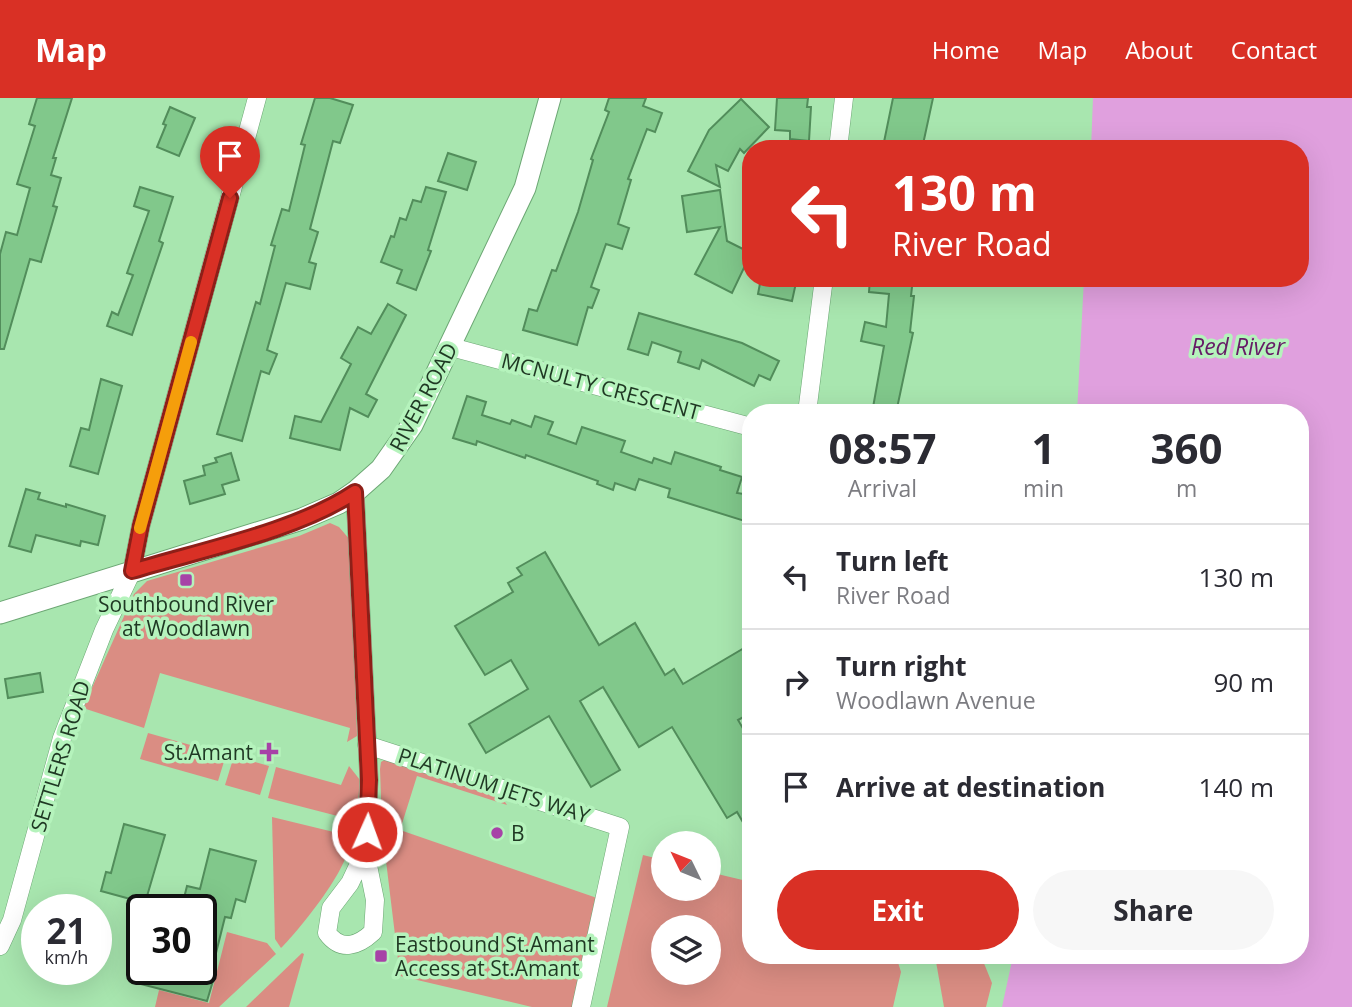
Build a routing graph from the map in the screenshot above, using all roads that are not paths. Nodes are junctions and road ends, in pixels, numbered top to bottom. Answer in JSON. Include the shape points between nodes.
{"nodes":[{"id":1,"x":257,"y":98,"type":"edge"},
{"id":2,"x":550,"y":98,"type":"edge"},
{"id":3,"x":844,"y":98,"type":"edge"},
{"id":4,"x":839,"y":140,"type":"edge"},
{"id":5,"x":823,"y":287,"type":"edge"},
{"id":6,"x":451,"y":347,"type":"junction"},
{"id":7,"x":808,"y":404,"type":"edge"},
{"id":8,"x":742,"y":424,"type":"edge"},
{"id":9,"x":355,"y":492,"type":"junction"},
{"id":10,"x":132,"y":571,"type":"junction"},
{"id":11,"x":0,"y":613,"type":"edge"},
{"id":12,"x":367,"y":745,"type":"junction"},
{"id":13,"x":365,"y":851,"type":"junction"},
{"id":14,"x":0,"y":946,"type":"edge"},
{"id":15,"x":581,"y":1007,"type":"edge"}],
"edges":[{"from":1,"to":10,"type":"street","name":"SETTLERS ROAD"},
{"from":2,"to":6,"type":"street","name":"RIVER ROAD","via":[[525,188]]},
{"from":3,"to":4,"type":"street"},
{"from":5,"to":7,"type":"street"},
{"from":6,"to":8,"type":"street","name":"MCNULTY CRESCENT"},
{"from":6,"to":9,"type":"street","name":"RIVER ROAD","via":[[398,448]]},
{"from":9,"to":10,"type":"street","name":"RIVER ROAD","via":[[302,519]]},
{"from":9,"to":12,"type":"street"},
{"from":10,"to":11,"type":"street","name":"RIVER ROAD"},
{"from":10,"to":14,"type":"street","name":"SETTLERS ROAD","via":[[62,738],[12,920]]},
{"from":12,"to":13,"type":"street"},
{"from":12,"to":15,"type":"street","name":"PLATINUM JETS WAY","via":[[620,827]]},
{"from":13,"to":13,"type":"street","via":[[350,883],[331,908],[327,933],[345,946],[361,943],[373,932],[375,900]]}]}
